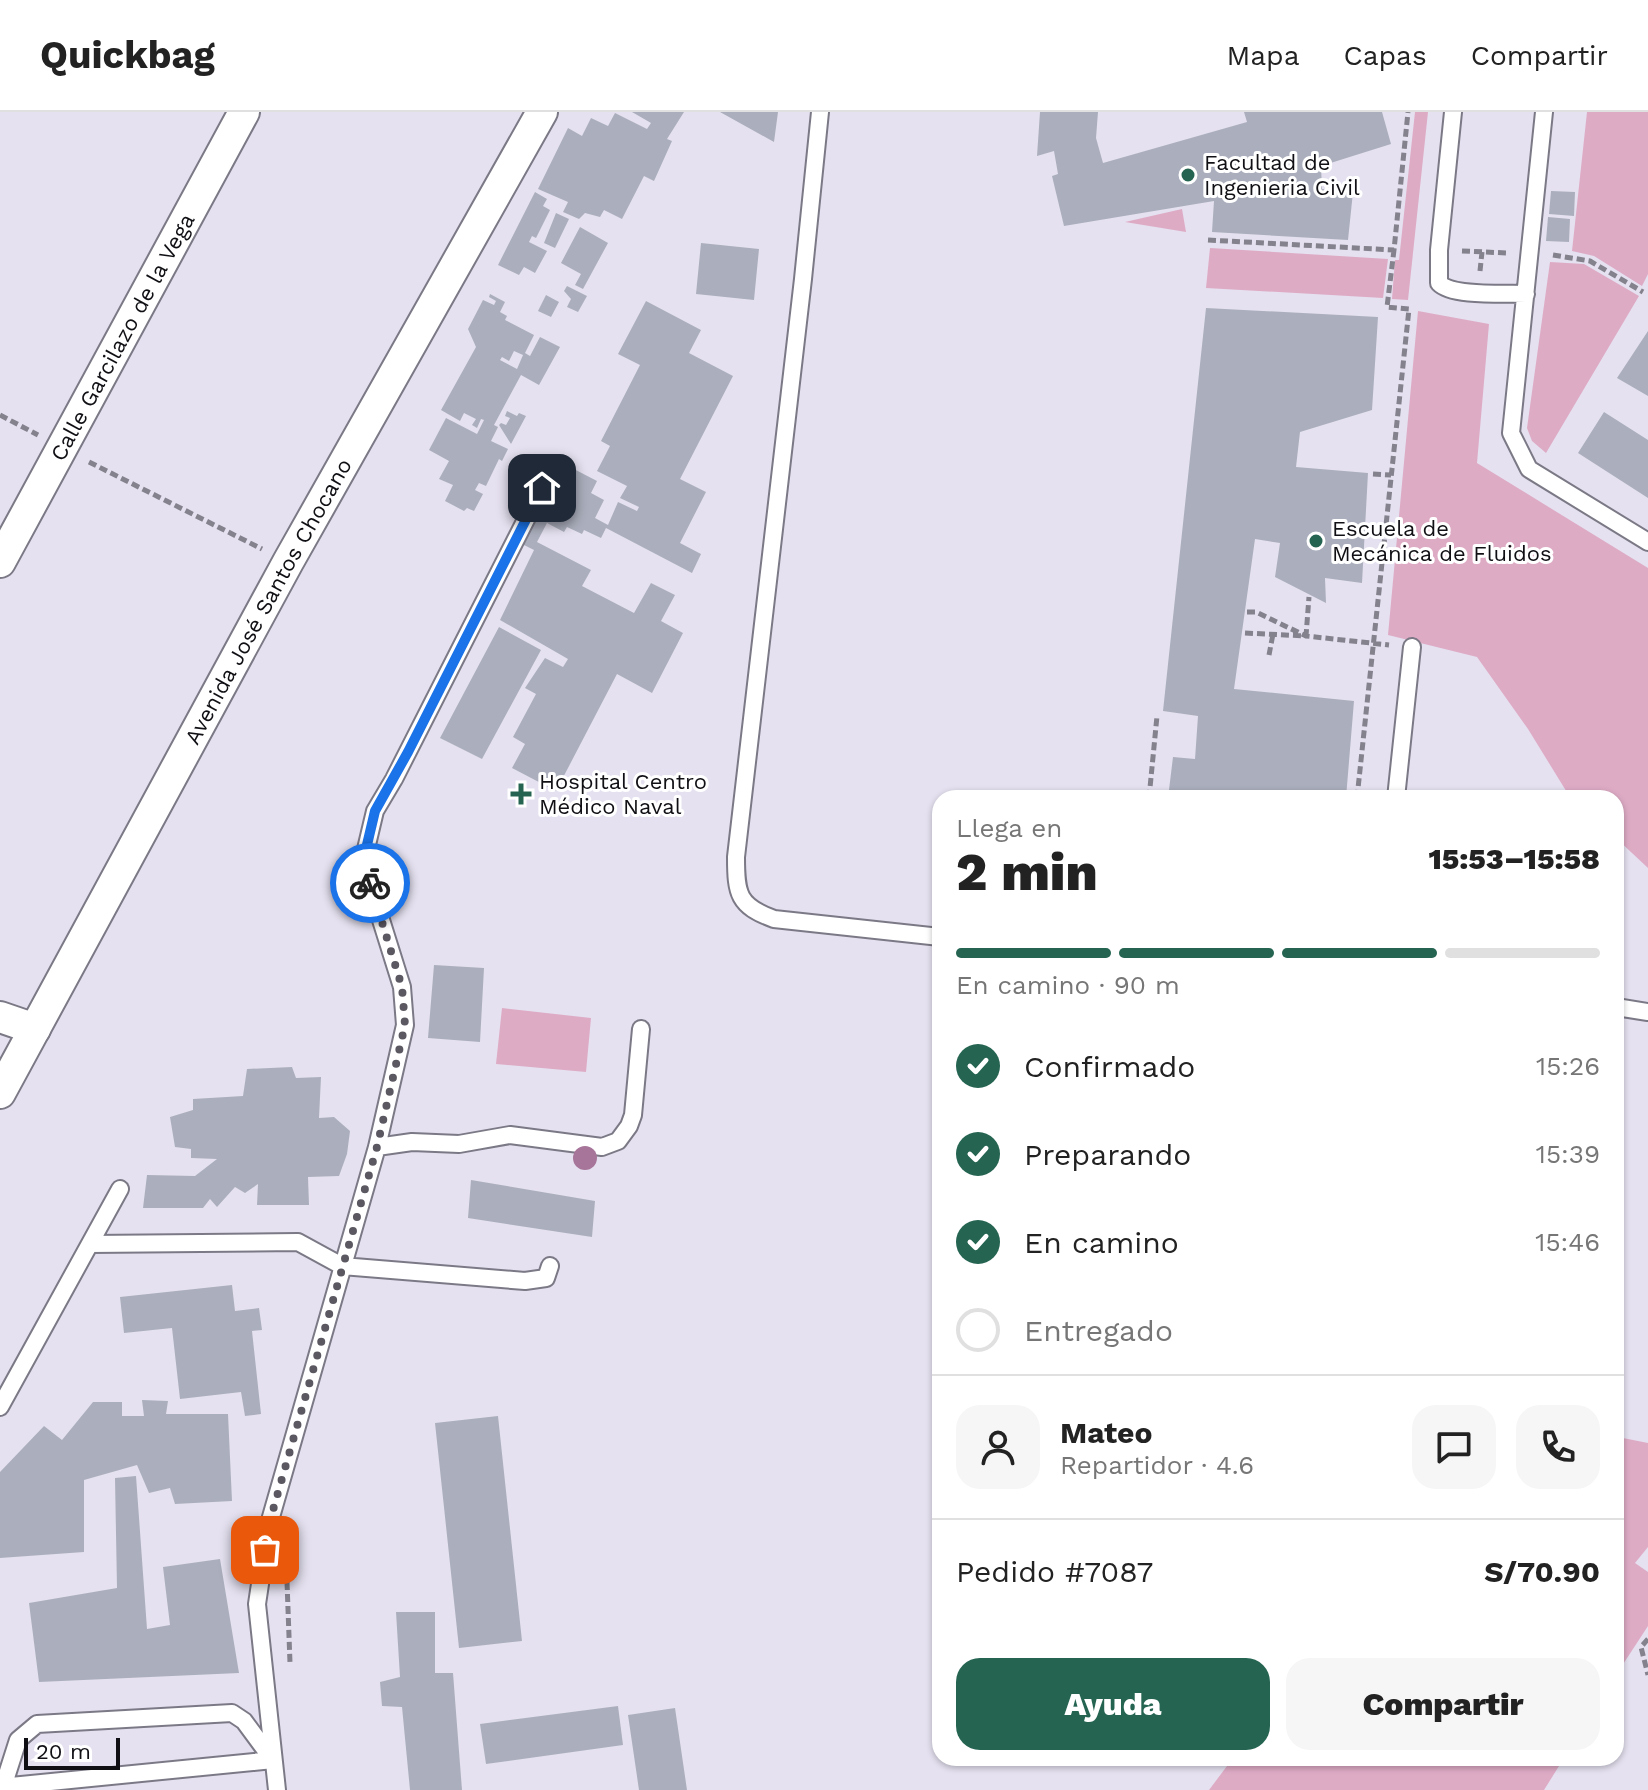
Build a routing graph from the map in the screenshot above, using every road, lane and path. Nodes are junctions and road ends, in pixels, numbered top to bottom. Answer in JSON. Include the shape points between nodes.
{"nodes":[{"id":1,"x":244,"y":112,"type":"edge"},
{"id":2,"x":542,"y":112,"type":"edge"},
{"id":3,"x":820,"y":112,"type":"edge"},
{"id":4,"x":1408,"y":112,"type":"edge"},
{"id":5,"x":1453,"y":112,"type":"edge"},
{"id":6,"x":1544,"y":112,"type":"edge"},
{"id":7,"x":1208,"y":240,"type":"dead end"},
{"id":8,"x":1394,"y":250,"type":"junction"},
{"id":9,"x":1456,"y":251,"type":"dead end"},
{"id":10,"x":1517,"y":253,"type":"dead end"},
{"id":11,"x":1546,"y":255,"type":"dead end"},
{"id":12,"x":1643,"y":292,"type":"dead end"},
{"id":13,"x":1526,"y":294,"type":"junction"},
{"id":14,"x":0,"y":415,"type":"edge"},
{"id":15,"x":61,"y":447,"type":"junction"},
{"id":16,"x":1373,"y":474,"type":"dead end"},
{"id":17,"x":1391,"y":475,"type":"junction"},
{"id":18,"x":542,"y":488,"type":"dead end"},
{"id":19,"x":1648,"y":542,"type":"edge"},
{"id":20,"x":0,"y":562,"type":"edge"},
{"id":21,"x":288,"y":562,"type":"junction"},
{"id":22,"x":1309,"y":597,"type":"dead end"},
{"id":23,"x":1247,"y":612,"type":"dead end"},
{"id":24,"x":1245,"y":633,"type":"dead end"},
{"id":25,"x":1273,"y":634,"type":"junction"},
{"id":26,"x":1306,"y":636,"type":"junction"},
{"id":27,"x":1374,"y":643,"type":"junction"},
{"id":28,"x":1412,"y":647,"type":"joint"},
{"id":29,"x":1269,"y":655,"type":"dead end"},
{"id":30,"x":1157,"y":716,"type":"dead end"},
{"id":31,"x":1150,"y":790,"type":"edge"},
{"id":32,"x":1358,"y":790,"type":"edge"},
{"id":33,"x":1397,"y":790,"type":"edge"},
{"id":34,"x":932,"y":936,"type":"edge"},
{"id":35,"x":1624,"y":1008,"type":"edge"},
{"id":36,"x":1648,"y":1012,"type":"edge"},
{"id":37,"x":0,"y":1017,"type":"edge"},
{"id":38,"x":35,"y":1029,"type":"junction"},
{"id":39,"x":641,"y":1029,"type":"dead end"},
{"id":40,"x":0,"y":1093,"type":"edge"},
{"id":41,"x":377,"y":1147,"type":"junction"},
{"id":42,"x":120,"y":1189,"type":"dead end"},
{"id":43,"x":90,"y":1244,"type":"junction"},
{"id":44,"x":342,"y":1266,"type":"junction"},
{"id":45,"x":550,"y":1266,"type":"dead end"},
{"id":46,"x":0,"y":1407,"type":"edge"},
{"id":47,"x":1648,"y":1639,"type":"edge"},
{"id":48,"x":1648,"y":1675,"type":"edge"},
{"id":49,"x":273,"y":1760,"type":"junction"},
{"id":50,"x":2,"y":1787,"type":"edge"},
{"id":51,"x":24,"y":1787,"type":"edge"},
{"id":52,"x":277,"y":1790,"type":"edge"}],
"edges":[{"from":1,"to":15,"type":"street","name":"Calle Garcilazo de la Vega"},
{"from":2,"to":21,"type":"street","name":"Avenida José Santos Chocano"},
{"from":3,"to":34,"type":"lane","via":[[736,882],[742,902],[774,919]]},
{"from":4,"to":8,"type":"path"},
{"from":5,"to":13,"type":"lane","via":[[1439,283],[1460,291]]},
{"from":6,"to":13,"type":"lane"},
{"from":7,"to":8,"type":"path"},
{"from":8,"to":17,"type":"path","via":[[1387,307],[1409,309]]},
{"from":9,"to":10,"type":"path"},
{"from":11,"to":12,"type":"path","via":[[1590,261]]},
{"from":13,"to":19,"type":"lane","via":[[1511,433],[1529,469]]},
{"from":14,"to":15,"type":"path"},
{"from":15,"to":20,"type":"street","name":"Calle Garcilazo de la Vega"},
{"from":15,"to":21,"type":"path"},
{"from":16,"to":17,"type":"path"},
{"from":17,"to":27,"type":"path"},
{"from":18,"to":41,"type":"lane","via":[[375,811],[366,849],[371,888],[402,987],[405,1025]]},
{"from":21,"to":38,"type":"street","name":"Avenida José Santos Chocano"},
{"from":22,"to":26,"type":"path"},
{"from":23,"to":26,"type":"path"},
{"from":24,"to":25,"type":"path"},
{"from":25,"to":26,"type":"path"},
{"from":25,"to":29,"type":"path"},
{"from":26,"to":27,"type":"path"},
{"from":27,"to":28,"type":"path"},
{"from":27,"to":32,"type":"path"},
{"from":28,"to":33,"type":"lane"},
{"from":30,"to":31,"type":"path"},
{"from":35,"to":36,"type":"lane"},
{"from":37,"to":38,"type":"street"},
{"from":38,"to":40,"type":"street","name":"Avenida José Santos Chocano"},
{"from":39,"to":41,"type":"lane","via":[[633,1115],[618,1141],[581,1146],[510,1135],[459,1144]]},
{"from":41,"to":44,"type":"lane"},
{"from":42,"to":43,"type":"lane"},
{"from":43,"to":44,"type":"lane","via":[[298,1242]]},
{"from":43,"to":46,"type":"lane"},
{"from":44,"to":45,"type":"lane","via":[[525,1281],[546,1278]]},
{"from":44,"to":49,"type":"lane","via":[[269,1524],[257,1604]]},
{"from":47,"to":48,"type":"path","via":[[1641,1647]]},
{"from":49,"to":50,"type":"lane","via":[[232,1713],[37,1724],[18,1740]]},
{"from":49,"to":51,"type":"lane"},
{"from":49,"to":52,"type":"lane"},
{"from":50,"to":51,"type":"lane"}]}
